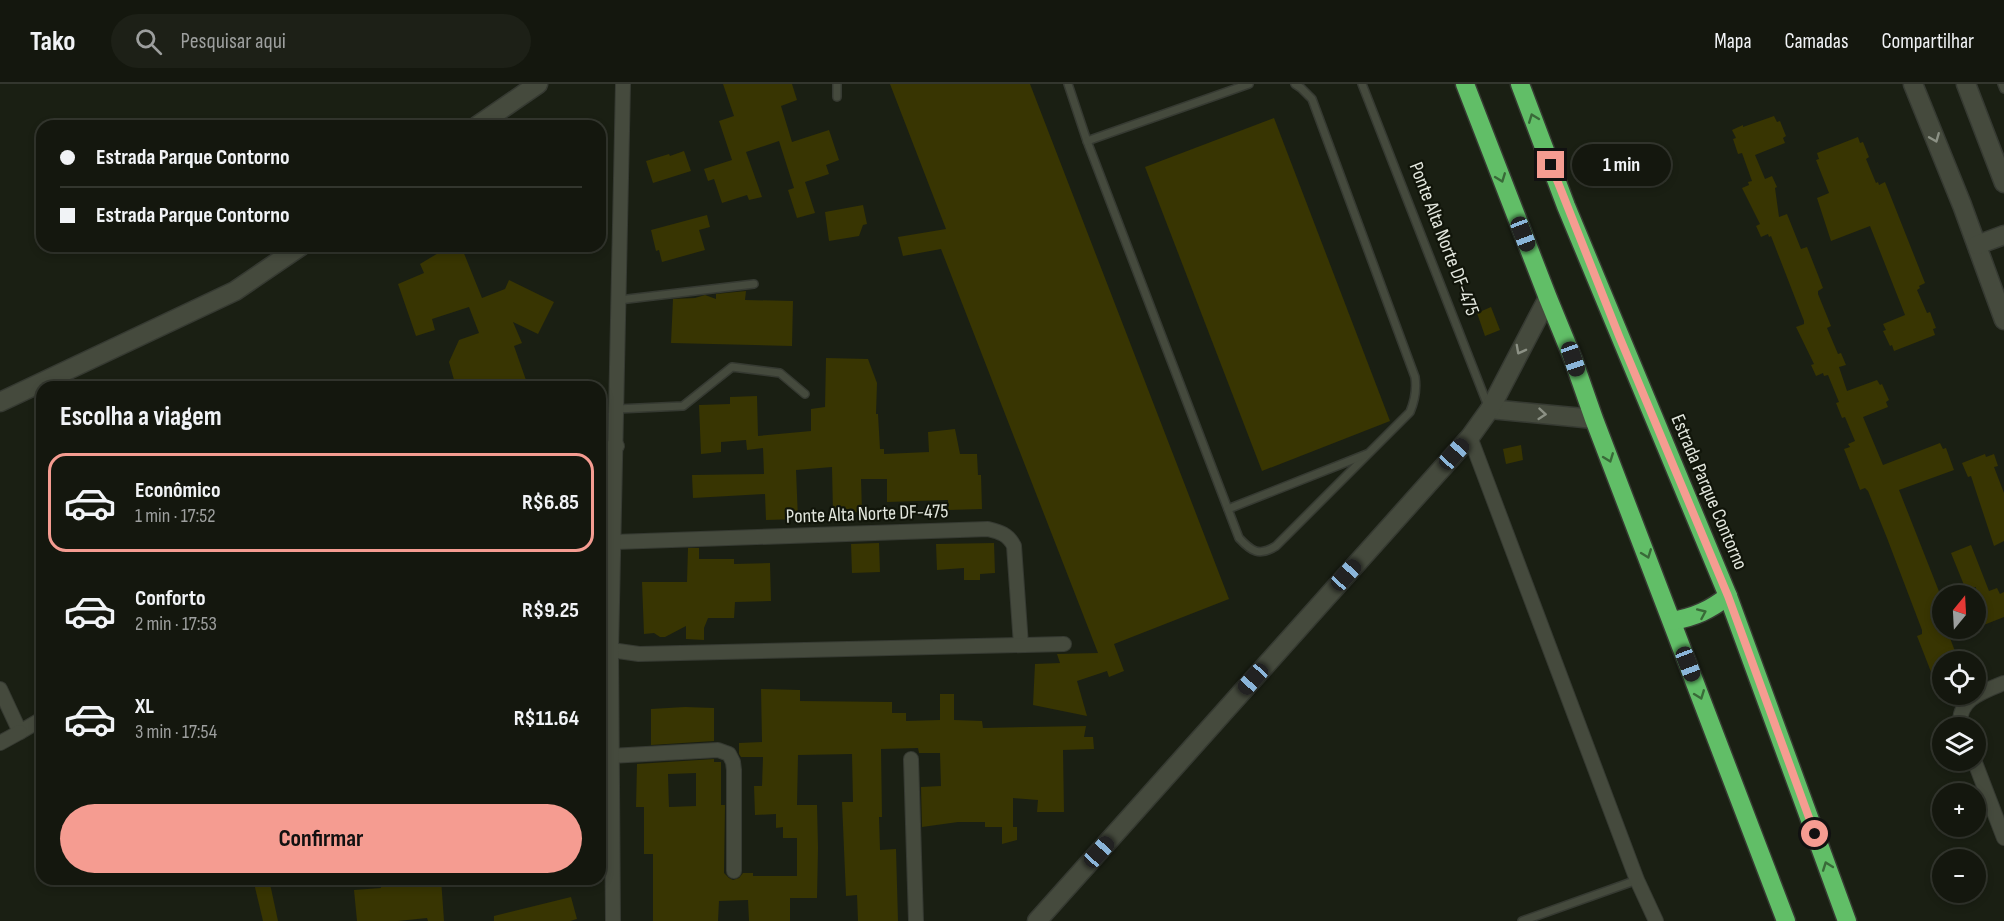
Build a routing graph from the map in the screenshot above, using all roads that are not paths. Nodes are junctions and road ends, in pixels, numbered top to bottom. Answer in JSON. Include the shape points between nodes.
{"nodes":[{"id":1,"x":538,"y":84,"type":"edge"},
{"id":2,"x":623,"y":84,"type":"edge"},
{"id":3,"x":837,"y":84,"type":"edge"},
{"id":4,"x":1068,"y":84,"type":"edge"},
{"id":5,"x":1249,"y":84,"type":"edge"},
{"id":6,"x":1295,"y":84,"type":"edge"},
{"id":7,"x":1362,"y":84,"type":"edge"},
{"id":8,"x":1465,"y":84,"type":"edge"},
{"id":9,"x":1520,"y":84,"type":"edge"},
{"id":10,"x":1913,"y":84,"type":"edge"},
{"id":11,"x":1966,"y":84,"type":"edge"},
{"id":12,"x":2002,"y":84,"type":"edge"},
{"id":13,"x":2004,"y":89,"type":"edge"},
{"id":14,"x":837,"y":97,"type":"dead end"},
{"id":15,"x":486,"y":120,"type":"edge"},
{"id":16,"x":1088,"y":141,"type":"junction"},
{"id":17,"x":2004,"y":183,"type":"edge"},
{"id":18,"x":2004,"y":235,"type":"edge"},
{"id":19,"x":1977,"y":245,"type":"junction"},
{"id":20,"x":292,"y":252,"type":"edge"},
{"id":21,"x":1997,"y":279,"type":"edge"},
{"id":22,"x":754,"y":284,"type":"dead end"},
{"id":23,"x":1548,"y":298,"type":"junction"},
{"id":24,"x":619,"y":300,"type":"junction"},
{"id":25,"x":2004,"y":320,"type":"edge"},
{"id":26,"x":44,"y":381,"type":"edge"},
{"id":27,"x":36,"y":385,"type":"edge"},
{"id":28,"x":805,"y":394,"type":"dead end"},
{"id":29,"x":0,"y":402,"type":"edge"},
{"id":30,"x":617,"y":409,"type":"junction"},
{"id":31,"x":1490,"y":409,"type":"junction"},
{"id":32,"x":1594,"y":419,"type":"junction"},
{"id":33,"x":1470,"y":437,"type":"junction"},
{"id":34,"x":616,"y":446,"type":"junction"},
{"id":35,"x":606,"y":450,"type":"edge"},
{"id":36,"x":1370,"y":453,"type":"junction"},
{"id":37,"x":1228,"y":508,"type":"junction"},
{"id":38,"x":615,"y":542,"type":"junction"},
{"id":39,"x":1728,"y":596,"type":"junction"},
{"id":40,"x":1672,"y":621,"type":"junction"},
{"id":41,"x":1064,"y":644,"type":"dead end"},
{"id":42,"x":1021,"y":645,"type":"junction"},
{"id":43,"x":606,"y":650,"type":"edge"},
{"id":44,"x":2004,"y":683,"type":"edge"},
{"id":45,"x":0,"y":688,"type":"edge"},
{"id":46,"x":606,"y":706,"type":"edge"},
{"id":47,"x":1961,"y":717,"type":"edge"},
{"id":48,"x":36,"y":723,"type":"edge"},
{"id":49,"x":20,"y":732,"type":"junction"},
{"id":50,"x":0,"y":742,"type":"edge"},
{"id":51,"x":610,"y":756,"type":"junction"},
{"id":52,"x":911,"y":759,"type":"dead end"},
{"id":53,"x":1978,"y":771,"type":"edge"},
{"id":54,"x":606,"y":805,"type":"edge"},
{"id":55,"x":606,"y":830,"type":"edge"},
{"id":56,"x":2004,"y":838,"type":"edge"},
{"id":57,"x":734,"y":871,"type":"dead end"},
{"id":58,"x":1637,"y":880,"type":"junction"},
{"id":59,"x":613,"y":921,"type":"edge"},
{"id":60,"x":916,"y":921,"type":"edge"},
{"id":61,"x":1037,"y":921,"type":"edge"},
{"id":62,"x":1522,"y":921,"type":"edge"},
{"id":63,"x":1656,"y":921,"type":"edge"},
{"id":64,"x":1786,"y":921,"type":"edge"},
{"id":65,"x":1847,"y":921,"type":"edge"}],
"edges":[{"from":1,"to":15,"type":"street"},
{"from":2,"to":24,"type":"street"},
{"from":3,"to":14,"type":"lane"},
{"from":4,"to":16,"type":"lane"},
{"from":5,"to":16,"type":"lane"},
{"from":6,"to":36,"type":"lane","via":[[1312,99],[1415,377],[1415,399],[1410,412]]},
{"from":7,"to":31,"type":"lane","name":"Ponte Alta Norte DF-475"},
{"from":8,"to":23,"type":"highway","one_way":true},
{"from":39,"to":9,"type":"highway","name":"Estrada Parque Contorno","one_way":true},
{"from":10,"to":19,"type":"street","one_way":true},
{"from":11,"to":17,"type":"street"},
{"from":12,"to":13,"type":"lane"},
{"from":16,"to":37,"type":"lane"},
{"from":18,"to":19,"type":"street"},
{"from":19,"to":21,"type":"street"},
{"from":20,"to":26,"type":"street","via":[[235,291]]},
{"from":21,"to":25,"type":"street"},
{"from":22,"to":24,"type":"lane"},
{"from":23,"to":31,"type":"street","one_way":true},
{"from":23,"to":32,"type":"highway"},
{"from":24,"to":30,"type":"street"},
{"from":27,"to":29,"type":"street"},
{"from":28,"to":30,"type":"lane","via":[[780,373],[732,367],[683,406]]},
{"from":30,"to":34,"type":"street"},
{"from":31,"to":32,"type":"street","one_way":true},
{"from":31,"to":33,"type":"street"},
{"from":32,"to":40,"type":"highway","one_way":true},
{"from":33,"to":58,"type":"street"},
{"from":33,"to":61,"type":"street"},
{"from":34,"to":35,"type":"street"},
{"from":34,"to":38,"type":"street"},
{"from":36,"to":37,"type":"lane"},
{"from":36,"to":37,"type":"lane","via":[[1267,552],[1248,548],[1239,538]]},
{"from":38,"to":42,"type":"street","name":"Ponte Alta Norte DF-475","via":[[999,531],[1010,537],[1014,546]]},
{"from":38,"to":43,"type":"street"},
{"from":40,"to":39,"type":"highway","one_way":true,"via":[[1712,609]]},
{"from":65,"to":39,"type":"highway","name":"Estrada Parque Contorno","one_way":true},
{"from":40,"to":64,"type":"highway","one_way":true},
{"from":41,"to":42,"type":"street"},
{"from":42,"to":43,"type":"street","via":[[639,654]]},
{"from":44,"to":47,"type":"street","via":[[1975,695]]},
{"from":45,"to":49,"type":"street"},
{"from":46,"to":51,"type":"street"},
{"from":48,"to":49,"type":"street"},
{"from":49,"to":50,"type":"street"},
{"from":51,"to":54,"type":"street"},
{"from":51,"to":57,"type":"street","via":[[718,750],[729,754],[734,770]]},
{"from":52,"to":60,"type":"street"},
{"from":53,"to":56,"type":"street"},
{"from":55,"to":59,"type":"street"},
{"from":58,"to":62,"type":"lane"},
{"from":58,"to":63,"type":"street"}]}
